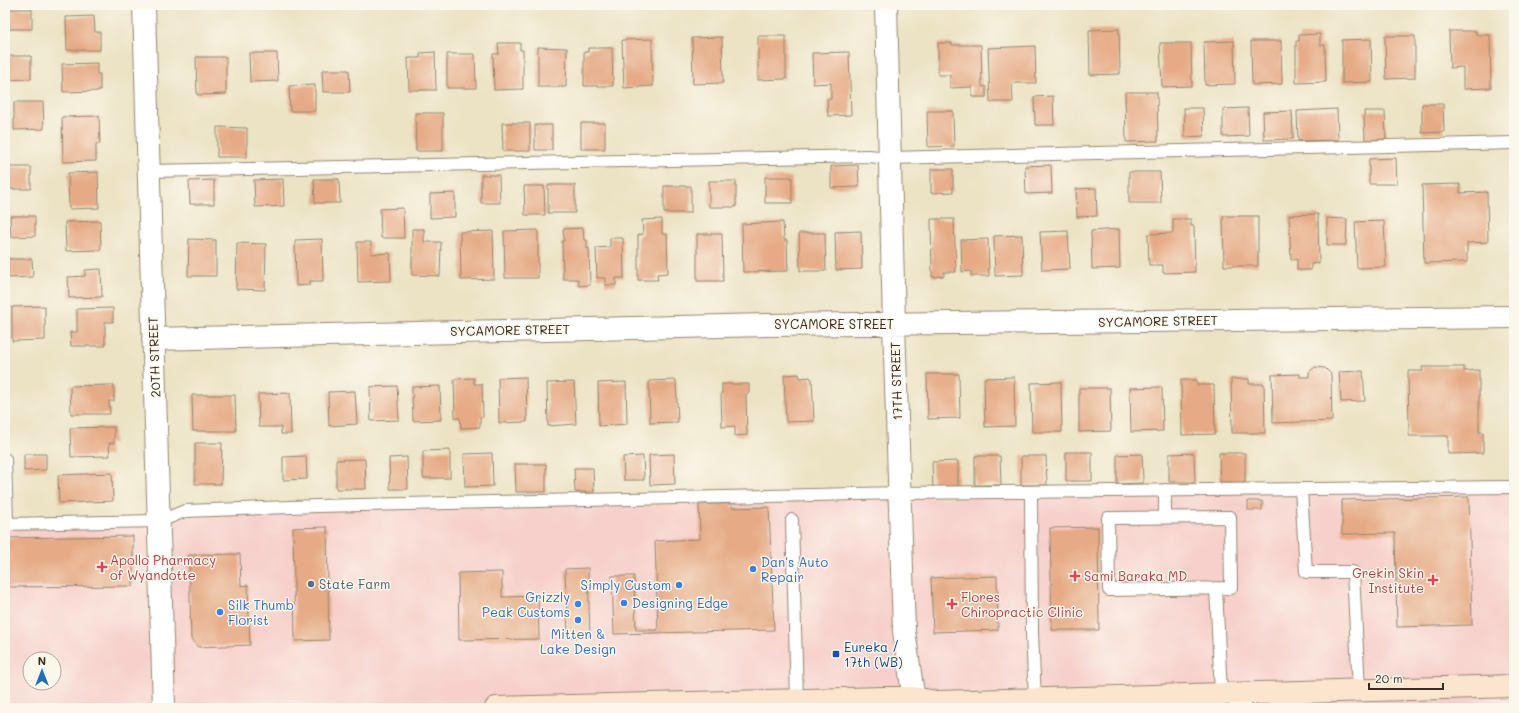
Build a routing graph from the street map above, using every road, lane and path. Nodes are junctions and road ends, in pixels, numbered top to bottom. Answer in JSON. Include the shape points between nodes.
{"nodes":[{"id":1,"x":144,"y":5,"type":"edge"},
{"id":2,"x":886,"y":5,"type":"edge"},
{"id":3,"x":1514,"y":143,"type":"edge"},
{"id":4,"x":890,"y":158,"type":"junction"},
{"id":5,"x":148,"y":171,"type":"junction"},
{"id":6,"x":1514,"y":317,"type":"edge"},
{"id":7,"x":894,"y":324,"type":"junction"},
{"id":8,"x":154,"y":339,"type":"junction"},
{"id":9,"x":5,"y":459,"type":"edge"},
{"id":10,"x":1514,"y":486,"type":"edge"},
{"id":11,"x":1301,"y":489,"type":"junction"},
{"id":12,"x":1165,"y":490,"type":"junction"},
{"id":13,"x":1031,"y":492,"type":"junction"},
{"id":14,"x":900,"y":493,"type":"junction"},
{"id":15,"x":1165,"y":517,"type":"junction"},
{"id":16,"x":792,"y":520,"type":"dead end"},
{"id":17,"x":160,"y":521,"type":"junction"},
{"id":18,"x":6,"y":524,"type":"edge"},
{"id":19,"x":1216,"y":588,"type":"junction"},
{"id":20,"x":1514,"y":686,"type":"edge"},
{"id":21,"x":1359,"y":690,"type":"junction"},
{"id":22,"x":1035,"y":699,"type":"junction"},
{"id":23,"x":1234,"y":699,"type":"edge"},
{"id":24,"x":797,"y":700,"type":"junction"},
{"id":25,"x":914,"y":703,"type":"edge"},
{"id":26,"x":597,"y":706,"type":"edge"},
{"id":27,"x":164,"y":708,"type":"edge"},
{"id":28,"x":496,"y":708,"type":"edge"}],
"edges":[{"from":1,"to":5,"type":"street","name":"20TH STREET"},
{"from":2,"to":4,"type":"street","name":"17TH STREET"},
{"from":3,"to":4,"type":"lane"},
{"from":4,"to":5,"type":"lane","via":[[860,156]]},
{"from":4,"to":7,"type":"street","name":"17TH STREET"},
{"from":5,"to":8,"type":"street","name":"20TH STREET"},
{"from":6,"to":7,"type":"street","name":"SYCAMORE STREET"},
{"from":7,"to":8,"type":"street","name":"SYCAMORE STREET"},
{"from":7,"to":14,"type":"street","name":"17TH STREET"},
{"from":8,"to":17,"type":"street","name":"20TH STREET"},
{"from":9,"to":18,"type":"lane"},
{"from":10,"to":11,"type":"lane"},
{"from":11,"to":12,"type":"lane"},
{"from":11,"to":21,"type":"lane","via":[[1306,572],[1353,572]]},
{"from":12,"to":13,"type":"lane"},
{"from":12,"to":15,"type":"lane"},
{"from":13,"to":14,"type":"lane"},
{"from":13,"to":22,"type":"lane"},
{"from":14,"to":17,"type":"lane","via":[[185,511]]},
{"from":14,"to":25,"type":"street","name":"17TH STREET","via":[[904,631]]},
{"from":15,"to":19,"type":"lane","via":[[1230,517],[1231,588]]},
{"from":15,"to":19,"type":"lane","via":[[1108,518],[1109,590]]},
{"from":16,"to":24,"type":"lane"},
{"from":17,"to":18,"type":"lane"},
{"from":17,"to":27,"type":"street","name":"20TH STREET"},
{"from":19,"to":23,"type":"lane"},
{"from":20,"to":21,"type":"main road"},
{"from":21,"to":23,"type":"main road"},
{"from":22,"to":23,"type":"main road"},
{"from":22,"to":25,"type":"main road"},
{"from":24,"to":25,"type":"main road"},
{"from":24,"to":26,"type":"main road"},
{"from":26,"to":28,"type":"main road"}]}
